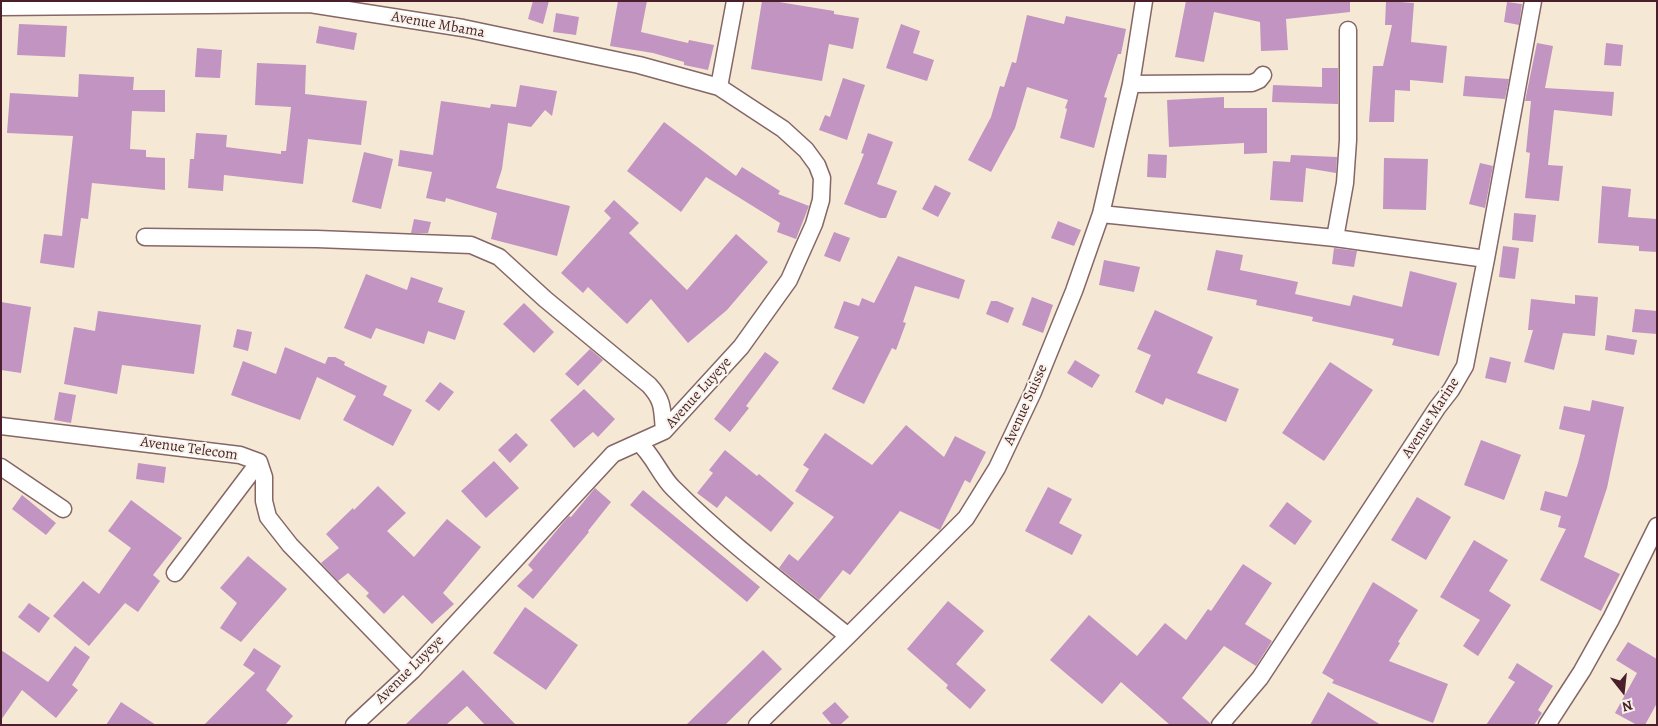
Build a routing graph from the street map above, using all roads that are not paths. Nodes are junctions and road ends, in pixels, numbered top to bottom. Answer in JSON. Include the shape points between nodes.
{"nodes":[{"id":1,"x":735,"y":1,"type":"edge"},
{"id":2,"x":1144,"y":1,"type":"edge"},
{"id":3,"x":1533,"y":1,"type":"edge"},
{"id":4,"x":1,"y":7,"type":"edge"},
{"id":5,"x":1348,"y":30,"type":"dead end"},
{"id":6,"x":1263,"y":75,"type":"dead end"},
{"id":7,"x":1131,"y":84,"type":"junction"},
{"id":8,"x":719,"y":87,"type":"junction"},
{"id":9,"x":1101,"y":214,"type":"junction"},
{"id":10,"x":146,"y":237,"type":"dead end"},
{"id":11,"x":1335,"y":238,"type":"junction"},
{"id":12,"x":1486,"y":259,"type":"junction"},
{"id":13,"x":1,"y":426,"type":"edge"},
{"id":14,"x":664,"y":431,"type":"junction"},
{"id":15,"x":639,"y":443,"type":"junction"},
{"id":16,"x":260,"y":462,"type":"junction"},
{"id":17,"x":1,"y":467,"type":"edge"},
{"id":18,"x":63,"y":510,"type":"dead end"},
{"id":19,"x":1657,"y":526,"type":"edge"},
{"id":20,"x":175,"y":573,"type":"dead end"},
{"id":21,"x":848,"y":636,"type":"junction"},
{"id":22,"x":412,"y":671,"type":"junction"},
{"id":23,"x":354,"y":725,"type":"edge"},
{"id":24,"x":757,"y":725,"type":"edge"},
{"id":25,"x":1220,"y":725,"type":"edge"},
{"id":26,"x":1547,"y":725,"type":"edge"}],
"edges":[{"from":1,"to":8,"type":"street"},
{"from":2,"to":7,"type":"street","name":"Avenue Suisse"},
{"from":3,"to":12,"type":"street","name":"Avenue Marine"},
{"from":4,"to":8,"type":"street","name":"Avenue Mbama","via":[[310,4],[463,28],[638,65]]},
{"from":5,"to":11,"type":"street","via":[[1347,158]]},
{"from":6,"to":7,"type":"street","via":[[1252,83]]},
{"from":7,"to":9,"type":"street","name":"Avenue Suisse"},
{"from":8,"to":14,"type":"street","name":"Avenue Luyeye","via":[[783,129],[806,150],[822,178],[821,200],[814,224],[788,280],[741,347]]},
{"from":9,"to":11,"type":"street"},
{"from":9,"to":21,"type":"street","name":"Avenue Suisse","via":[[1033,392],[997,468],[966,518]]},
{"from":10,"to":14,"type":"street","via":[[317,239],[471,246],[499,257],[648,385],[662,405]]},
{"from":11,"to":12,"type":"street"},
{"from":12,"to":25,"type":"street","name":"Avenue Marine","via":[[1465,366],[1260,678]]},
{"from":13,"to":16,"type":"street","name":"Avenue Telecom","via":[[240,455]]},
{"from":14,"to":15,"type":"street","name":"Avenue Luyeye"},
{"from":15,"to":21,"type":"street","via":[[671,487],[732,542]]},
{"from":15,"to":22,"type":"street","name":"Avenue Luyeye","via":[[613,454],[598,468]]},
{"from":16,"to":20,"type":"street"},
{"from":16,"to":22,"type":"street","via":[[268,517],[290,545]]},
{"from":17,"to":18,"type":"street"},
{"from":19,"to":26,"type":"street","via":[[1611,619]]},
{"from":21,"to":24,"type":"street","name":"Avenue Suisse"},
{"from":22,"to":23,"type":"street","name":"Avenue Luyeye"}]}
